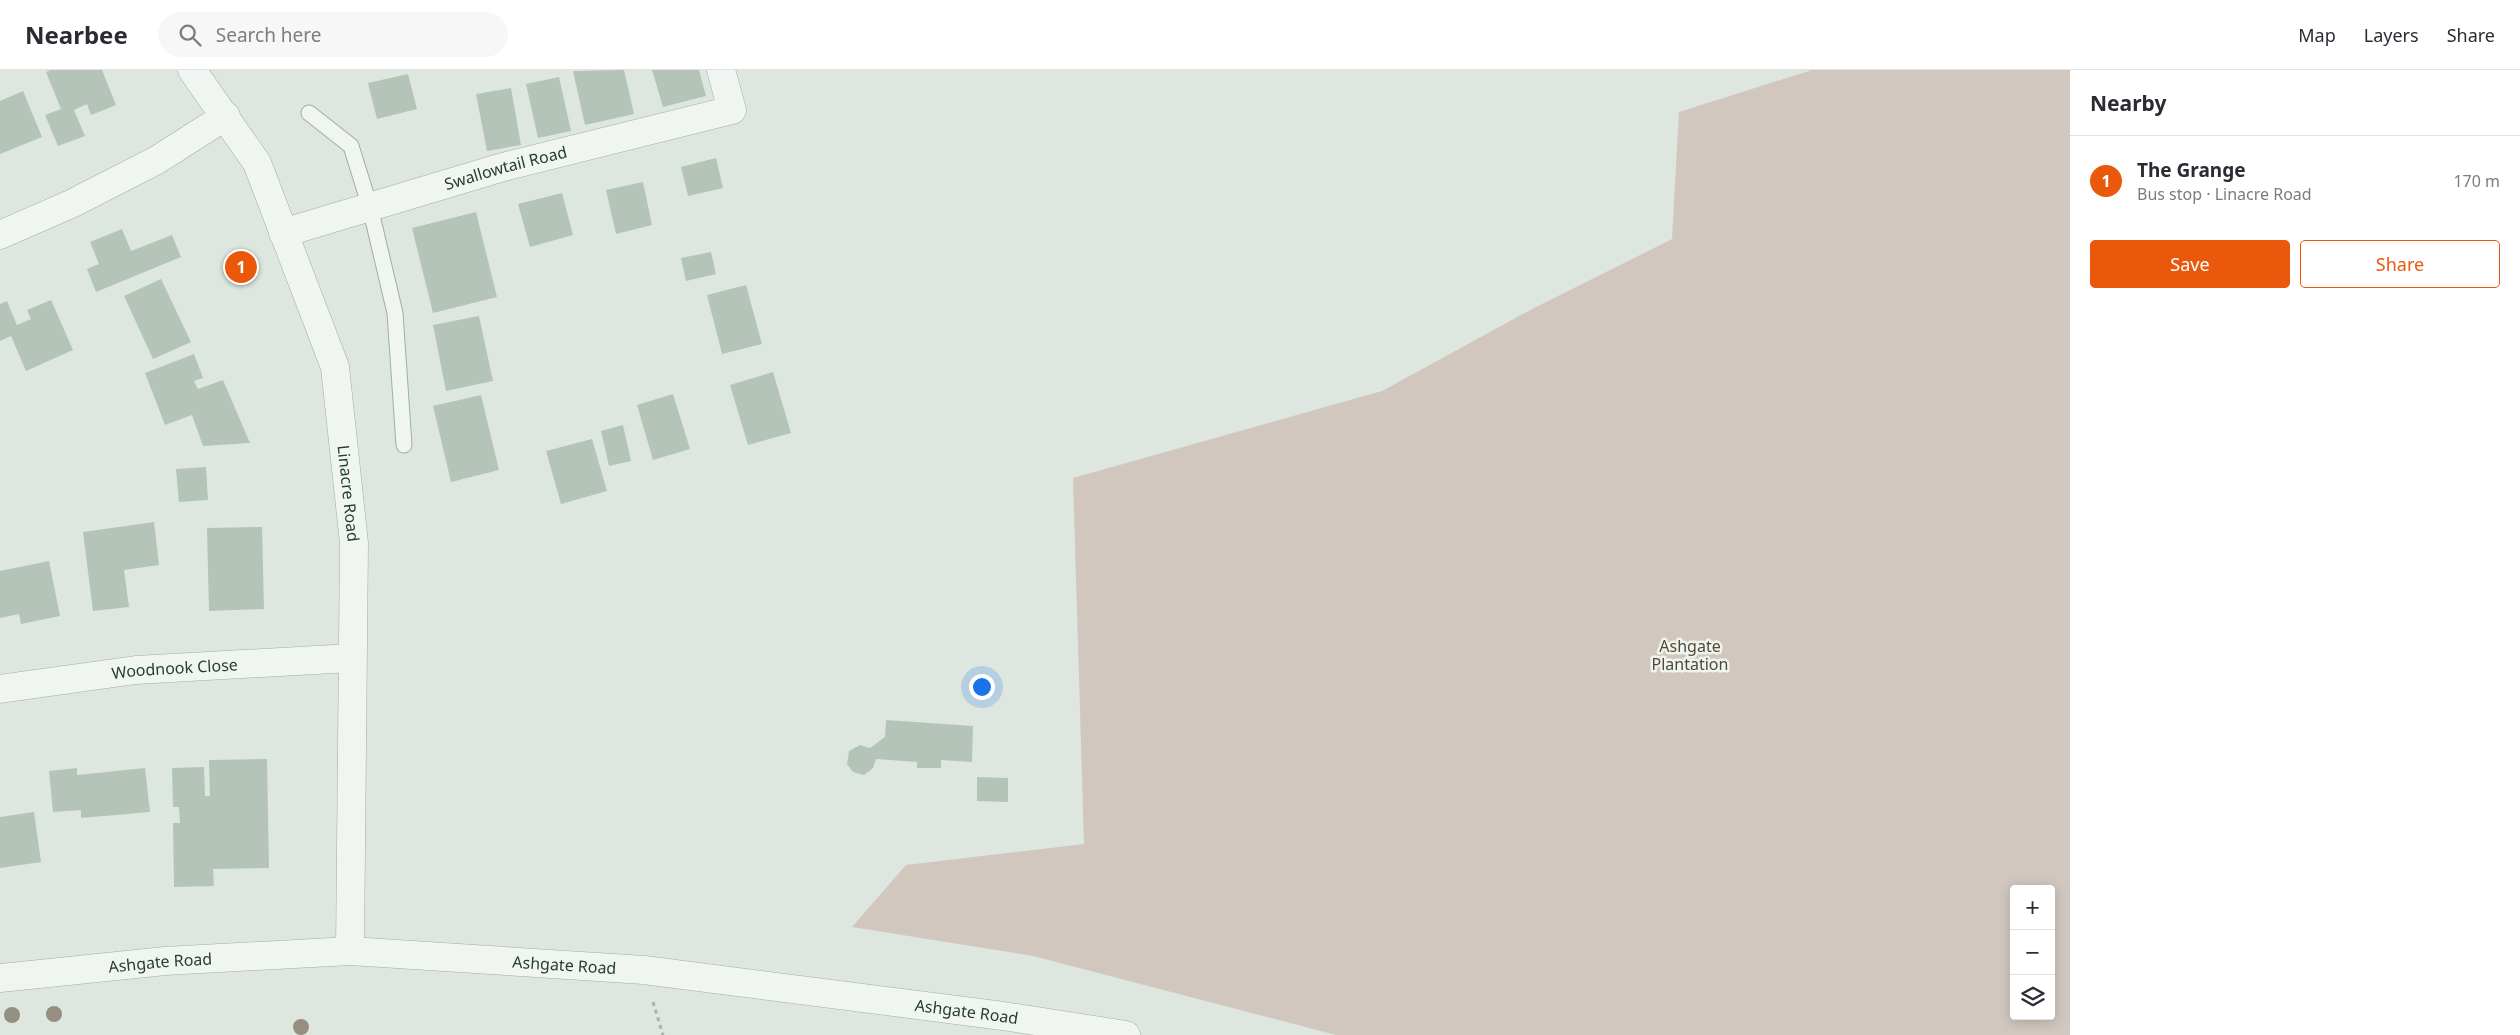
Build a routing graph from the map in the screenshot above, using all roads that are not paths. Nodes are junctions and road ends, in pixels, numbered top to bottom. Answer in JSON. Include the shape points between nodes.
{"nodes":[{"id":1,"x":192,"y":70,"type":"edge"},
{"id":2,"x":722,"y":70,"type":"edge"},
{"id":3,"x":309,"y":113,"type":"dead end"},
{"id":4,"x":226,"y":116,"type":"junction"},
{"id":5,"x":370,"y":207,"type":"junction"},
{"id":6,"x":283,"y":233,"type":"junction"},
{"id":7,"x":0,"y":235,"type":"edge"},
{"id":8,"x":404,"y":445,"type":"dead end"},
{"id":9,"x":351,"y":658,"type":"junction"},
{"id":10,"x":0,"y":689,"type":"edge"},
{"id":11,"x":350,"y":950,"type":"junction"},
{"id":12,"x":0,"y":978,"type":"edge"},
{"id":13,"x":1126,"y":1035,"type":"edge"}],
"edges":[{"from":1,"to":4,"type":"street","name":"Linacre Road"},
{"from":2,"to":5,"type":"street","name":"Swallowtail Road","via":[[732,110],[504,167]]},
{"from":3,"to":5,"type":"lane","via":[[351,146]]},
{"from":4,"to":6,"type":"street","name":"Linacre Road","via":[[256,163]]},
{"from":4,"to":7,"type":"street","via":[[157,160],[74,203]]},
{"from":5,"to":6,"type":"street","name":"Swallowtail Road"},
{"from":5,"to":8,"type":"lane","via":[[394,313]]},
{"from":6,"to":9,"type":"street","name":"Linacre Road","via":[[335,367],[354,543]]},
{"from":9,"to":10,"type":"street","name":"Woodnook Close","via":[[136,670]]},
{"from":9,"to":11,"type":"street","name":"Linacre Road"},
{"from":11,"to":12,"type":"street","name":"Ashgate Road","via":[[165,961]]},
{"from":11,"to":13,"type":"street","name":"Ashgate Road","via":[[644,970]]}]}
